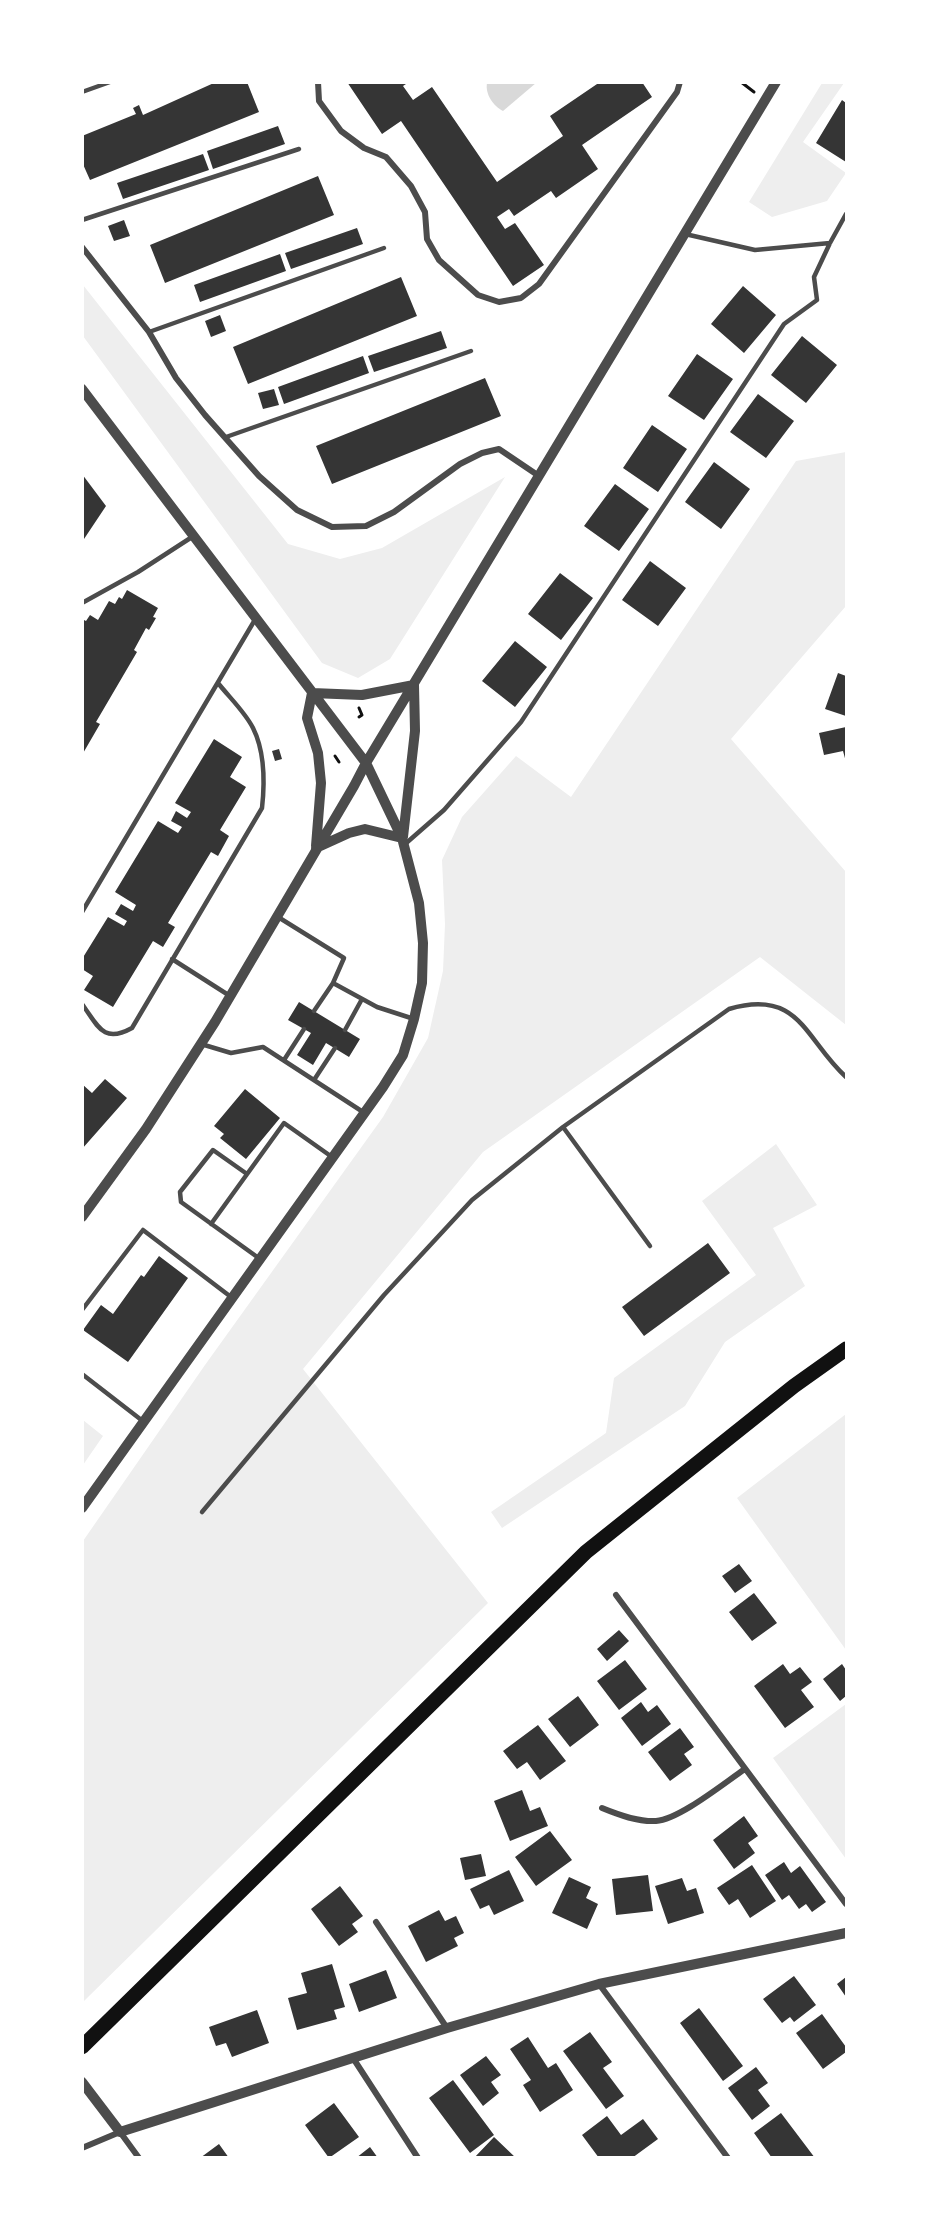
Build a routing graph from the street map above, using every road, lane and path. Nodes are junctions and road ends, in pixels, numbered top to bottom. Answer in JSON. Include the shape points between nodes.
{"nodes":[{"id":1,"x":110,"y":82,"type":"edge"},
{"id":2,"x":318,"y":82,"type":"edge"},
{"id":3,"x":680,"y":82,"type":"edge"},
{"id":4,"x":776,"y":82,"type":"edge"},
{"id":5,"x":82,"y":92,"type":"edge"},
{"id":6,"x":299,"y":149,"type":"dead end"},
{"id":7,"x":846,"y":214,"type":"edge"},
{"id":8,"x":82,"y":220,"type":"edge"},
{"id":9,"x":685,"y":234,"type":"junction"},
{"id":10,"x":830,"y":243,"type":"junction"},
{"id":11,"x":82,"y":247,"type":"edge"},
{"id":12,"x":384,"y":248,"type":"dead end"},
{"id":13,"x":149,"y":332,"type":"junction"},
{"id":14,"x":471,"y":351,"type":"dead end"},
{"id":15,"x":82,"y":389,"type":"edge"},
{"id":16,"x":226,"y":437,"type":"junction"},
{"id":17,"x":540,"y":477,"type":"junction"},
{"id":18,"x":194,"y":536,"type":"junction"},
{"id":19,"x":82,"y":603,"type":"edge"},
{"id":20,"x":256,"y":618,"type":"junction"},
{"id":21,"x":218,"y":683,"type":"junction"},
{"id":22,"x":414,"y":685,"type":"junction"},
{"id":23,"x":312,"y":693,"type":"junction"},
{"id":24,"x":362,"y":715,"type":"dead end"},
{"id":25,"x":367,"y":717,"type":"dead end"},
{"id":26,"x":335,"y":756,"type":"dead end"},
{"id":27,"x":339,"y":762,"type":"dead end"},
{"id":28,"x":366,"y":763,"type":"junction"},
{"id":29,"x":403,"y":842,"type":"junction"},
{"id":30,"x":316,"y":848,"type":"junction"},
{"id":31,"x":82,"y":912,"type":"edge"},
{"id":32,"x":277,"y":916,"type":"junction"},
{"id":33,"x":172,"y":960,"type":"junction"},
{"id":34,"x":333,"y":983,"type":"junction"},
{"id":35,"x":230,"y":996,"type":"junction"},
{"id":36,"x":362,"y":999,"type":"junction"},
{"id":37,"x":82,"y":1004,"type":"edge"},
{"id":38,"x":314,"y":1011,"type":"dead end"},
{"id":39,"x":414,"y":1019,"type":"junction"},
{"id":40,"x":304,"y":1029,"type":"dead end"},
{"id":41,"x":345,"y":1030,"type":"dead end"},
{"id":42,"x":201,"y":1044,"type":"junction"},
{"id":43,"x":335,"y":1048,"type":"dead end"},
{"id":44,"x":284,"y":1060,"type":"junction"},
{"id":45,"x":846,"y":1077,"type":"edge"},
{"id":46,"x":314,"y":1080,"type":"junction"},
{"id":47,"x":364,"y":1113,"type":"junction"},
{"id":48,"x":563,"y":1127,"type":"junction"},
{"id":49,"x":333,"y":1158,"type":"junction"},
{"id":50,"x":247,"y":1174,"type":"junction"},
{"id":51,"x":82,"y":1217,"type":"edge"},
{"id":52,"x":211,"y":1224,"type":"junction"},
{"id":53,"x":651,"y":1246,"type":"dead end"},
{"id":54,"x":260,"y":1259,"type":"junction"},
{"id":55,"x":232,"y":1298,"type":"junction"},
{"id":56,"x":82,"y":1310,"type":"edge"},
{"id":57,"x":846,"y":1349,"type":"edge"},
{"id":58,"x":82,"y":1374,"type":"edge"},
{"id":59,"x":144,"y":1422,"type":"junction"},
{"id":60,"x":82,"y":1508,"type":"edge"},
{"id":61,"x":202,"y":1512,"type":"dead end"},
{"id":62,"x":616,"y":1595,"type":"dead end"},
{"id":63,"x":745,"y":1768,"type":"junction"},
{"id":64,"x":602,"y":1808,"type":"dead end"},
{"id":65,"x":846,"y":1904,"type":"edge"},
{"id":66,"x":376,"y":1922,"type":"dead end"},
{"id":67,"x":846,"y":1933,"type":"edge"},
{"id":68,"x":599,"y":1984,"type":"junction"},
{"id":69,"x":447,"y":2028,"type":"junction"},
{"id":70,"x":82,"y":2047,"type":"edge"},
{"id":71,"x":353,"y":2058,"type":"junction"},
{"id":72,"x":82,"y":2082,"type":"edge"},
{"id":73,"x":120,"y":2132,"type":"junction"},
{"id":74,"x":82,"y":2148,"type":"edge"},
{"id":75,"x":139,"y":2157,"type":"edge"},
{"id":76,"x":418,"y":2157,"type":"edge"},
{"id":77,"x":728,"y":2157,"type":"edge"}],
"edges":[{"from":1,"to":5,"type":"lane"},
{"from":2,"to":3,"type":"street","via":[[319,101],[341,131],[364,148],[386,156],[411,186],[425,212],[427,238],[439,260],[478,295],[499,302],[521,298],[539,284],[677,92]]},
{"from":4,"to":9,"type":"street"},
{"from":6,"to":8,"type":"lane"},
{"from":7,"to":10,"type":"lane"},
{"from":9,"to":10,"type":"lane","via":[[755,250]]},
{"from":9,"to":17,"type":"street"},
{"from":10,"to":29,"type":"lane","via":[[814,277],[817,300],[784,324],[521,722],[444,810]]},
{"from":11,"to":13,"type":"street"},
{"from":12,"to":13,"type":"lane"},
{"from":13,"to":16,"type":"street","via":[[176,378]]},
{"from":14,"to":16,"type":"lane"},
{"from":15,"to":18,"type":"street"},
{"from":16,"to":17,"type":"street","via":[[259,476],[297,510],[332,527],[366,526],[394,512],[460,464],[482,453],[499,449]]},
{"from":17,"to":22,"type":"street"},
{"from":18,"to":19,"type":"lane"},
{"from":18,"to":20,"type":"street"},
{"from":20,"to":21,"type":"lane"},
{"from":20,"to":23,"type":"street"},
{"from":21,"to":31,"type":"lane"},
{"from":21,"to":33,"type":"lane","via":[[252,726],[258,743],[263,766],[262,808]]},
{"from":22,"to":23,"type":"street","via":[[362,695]]},
{"from":22,"to":28,"type":"street"},
{"from":22,"to":29,"type":"street","via":[[415,731]]},
{"from":23,"to":28,"type":"street"},
{"from":23,"to":30,"type":"street","via":[[307,718],[318,753],[321,783]]},
{"from":24,"to":25,"type":"path"},
{"from":26,"to":27,"type":"path"},
{"from":28,"to":29,"type":"street"},
{"from":28,"to":30,"type":"street"},
{"from":29,"to":30,"type":"street","via":[[365,829]]},
{"from":29,"to":39,"type":"street","via":[[419,903],[423,943],[422,983]]},
{"from":30,"to":32,"type":"street"},
{"from":32,"to":34,"type":"lane","via":[[344,958]]},
{"from":32,"to":35,"type":"street"},
{"from":33,"to":35,"type":"lane"},
{"from":33,"to":37,"type":"lane","via":[[132,1028],[120,1035],[102,1031]]},
{"from":34,"to":36,"type":"lane"},
{"from":34,"to":38,"type":"lane"},
{"from":35,"to":42,"type":"street"},
{"from":36,"to":39,"type":"lane"},
{"from":36,"to":41,"type":"lane"},
{"from":39,"to":47,"type":"street","via":[[403,1055]]},
{"from":40,"to":44,"type":"lane"},
{"from":42,"to":44,"type":"lane","via":[[231,1053],[263,1047]]},
{"from":42,"to":51,"type":"street"},
{"from":43,"to":46,"type":"lane"},
{"from":44,"to":46,"type":"lane"},
{"from":45,"to":48,"type":"lane","via":[[805,1026],[785,1011],[769,1004],[747,1003],[729,1009]]},
{"from":46,"to":47,"type":"lane"},
{"from":47,"to":49,"type":"street"},
{"from":48,"to":53,"type":"lane"},
{"from":48,"to":61,"type":"lane","via":[[472,1200],[384,1295]]},
{"from":49,"to":50,"type":"lane","via":[[284,1123]]},
{"from":49,"to":54,"type":"street"},
{"from":50,"to":52,"type":"lane"},
{"from":50,"to":52,"type":"lane","via":[[213,1150],[180,1192],[181,1202]]},
{"from":52,"to":54,"type":"lane"},
{"from":54,"to":55,"type":"street"},
{"from":55,"to":56,"type":"lane","via":[[143,1230]]},
{"from":55,"to":59,"type":"street"},
{"from":57,"to":70,"type":"main road","via":[[586,1552]]},
{"from":58,"to":59,"type":"lane"},
{"from":59,"to":60,"type":"street"},
{"from":62,"to":63,"type":"street"},
{"from":63,"to":64,"type":"street","via":[[675,1816],[657,1821],[625,1817]]},
{"from":63,"to":65,"type":"street"},
{"from":66,"to":69,"type":"street"},
{"from":67,"to":68,"type":"street"},
{"from":68,"to":69,"type":"street"},
{"from":68,"to":77,"type":"street"},
{"from":69,"to":71,"type":"street"},
{"from":71,"to":73,"type":"street"},
{"from":71,"to":76,"type":"street"},
{"from":72,"to":73,"type":"street"},
{"from":73,"to":74,"type":"street"},
{"from":73,"to":75,"type":"street"}]}
